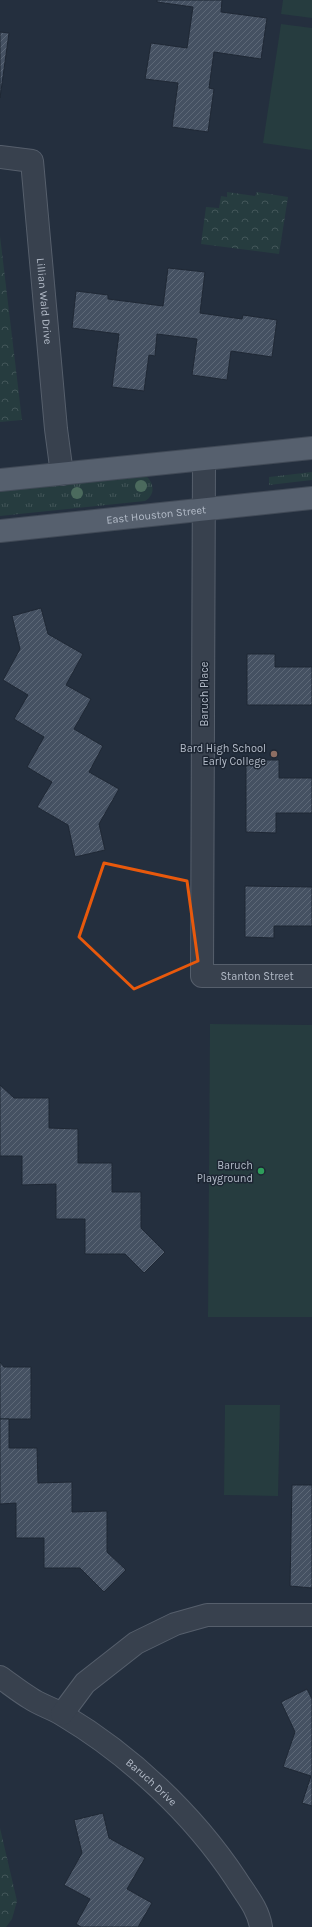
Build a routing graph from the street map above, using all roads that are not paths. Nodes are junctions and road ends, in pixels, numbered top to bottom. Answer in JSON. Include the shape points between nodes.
{"nodes":[{"id":1,"x":0,"y":157,"type":"edge"},
{"id":2,"x":312,"y":448,"type":"edge"},
{"id":3,"x":204,"y":460,"type":"junction"},
{"id":4,"x":62,"y":474,"type":"junction"},
{"id":5,"x":0,"y":480,"type":"edge"},
{"id":6,"x":312,"y":498,"type":"edge"},
{"id":7,"x":205,"y":510,"type":"junction"},
{"id":8,"x":0,"y":531,"type":"edge"},
{"id":9,"x":202,"y":976,"type":"joint"},
{"id":10,"x":312,"y":976,"type":"edge"},
{"id":11,"x":312,"y":1615,"type":"edge"},
{"id":12,"x":0,"y":1677,"type":"edge"},
{"id":13,"x":62,"y":1714,"type":"junction"},
{"id":14,"x":261,"y":1927,"type":"edge"}],
"edges":[{"from":1,"to":4,"type":"street","name":"Lillian Wald Drive","via":[[32,161]]},
{"from":2,"to":3,"type":"main road"},
{"from":3,"to":4,"type":"main road"},
{"from":3,"to":7,"type":"street","name":"Baruch Place"},
{"from":4,"to":5,"type":"main road"},
{"from":6,"to":7,"type":"main road","name":"East Houston Street"},
{"from":7,"to":8,"type":"main road","name":"East Houston Street"},
{"from":7,"to":9,"type":"street","name":"Baruch Place"},
{"from":9,"to":10,"type":"street","name":"Stanton Street"},
{"from":11,"to":13,"type":"street","via":[[207,1615],[175,1624],[136,1643],[85,1684]]},
{"from":12,"to":13,"type":"street","name":"Baruch Drive","via":[[31,1699]]},
{"from":13,"to":14,"type":"street","name":"Baruch Drive","via":[[95,1736],[144,1775],[188,1818],[227,1866],[259,1915]]}]}
